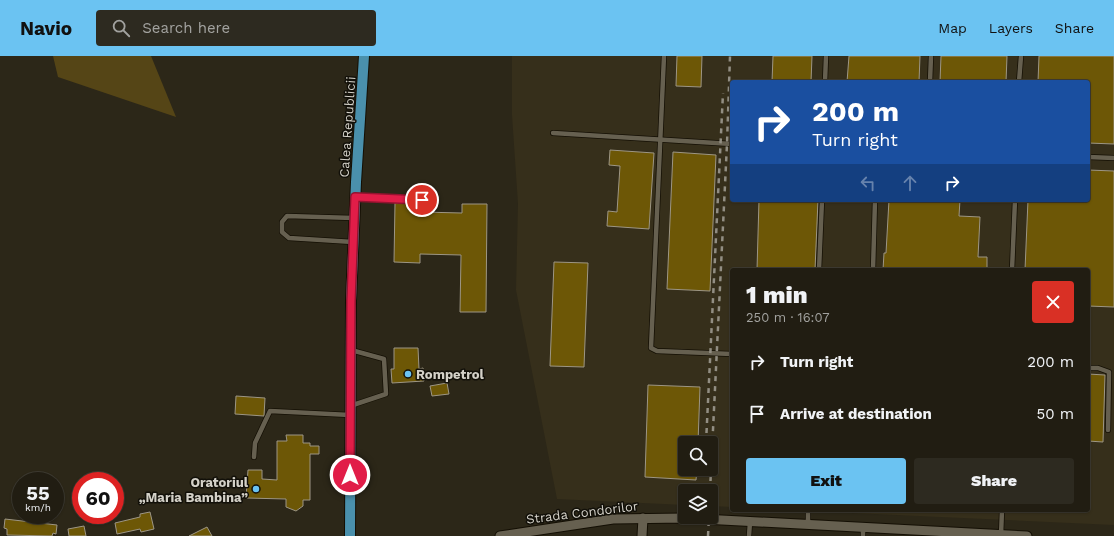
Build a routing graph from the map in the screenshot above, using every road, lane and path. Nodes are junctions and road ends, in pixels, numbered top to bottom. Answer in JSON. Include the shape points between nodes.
{"nodes":[{"id":1,"x":364,"y":56,"type":"edge"},
{"id":2,"x":664,"y":56,"type":"edge"},
{"id":3,"x":826,"y":56,"type":"edge"},
{"id":4,"x":931,"y":56,"type":"edge"},
{"id":5,"x":1020,"y":56,"type":"edge"},
{"id":6,"x":825,"y":80,"type":"edge"},
{"id":7,"x":930,"y":80,"type":"edge"},
{"id":8,"x":1020,"y":80,"type":"edge"},
{"id":9,"x":553,"y":133,"type":"dead end"},
{"id":10,"x":661,"y":141,"type":"junction"},
{"id":11,"x":730,"y":144,"type":"edge"},
{"id":12,"x":1090,"y":157,"type":"edge"},
{"id":13,"x":1114,"y":158,"type":"edge"},
{"id":14,"x":355,"y":197,"type":"junction"},
{"id":15,"x":422,"y":200,"type":"dead end"},
{"id":16,"x":822,"y":202,"type":"edge"},
{"id":17,"x":875,"y":202,"type":"edge"},
{"id":18,"x":1015,"y":202,"type":"edge"},
{"id":19,"x":354,"y":218,"type":"junction"},
{"id":20,"x":353,"y":242,"type":"junction"},
{"id":21,"x":819,"y":268,"type":"edge"},
{"id":22,"x":873,"y":268,"type":"edge"},
{"id":23,"x":1012,"y":268,"type":"edge"},
{"id":24,"x":350,"y":350,"type":"junction"},
{"id":25,"x":730,"y":354,"type":"edge"},
{"id":26,"x":1090,"y":368,"type":"edge"},
{"id":27,"x":350,"y":410,"type":"junction"},
{"id":28,"x":1108,"y":430,"type":"dead end"},
{"id":29,"x":254,"y":457,"type":"dead end"},
{"id":30,"x":808,"y":512,"type":"edge"},
{"id":31,"x":1002,"y":512,"type":"edge"},
{"id":32,"x":643,"y":518,"type":"junction"},
{"id":33,"x":750,"y":522,"type":"junction"},
{"id":34,"x":808,"y":525,"type":"junction"},
{"id":35,"x":863,"y":532,"type":"edge"},
{"id":36,"x":530,"y":533,"type":"edge"},
{"id":37,"x":996,"y":535,"type":"edge"},
{"id":38,"x":350,"y":536,"type":"edge"},
{"id":39,"x":500,"y":536,"type":"edge"},
{"id":40,"x":642,"y":536,"type":"edge"},
{"id":41,"x":749,"y":536,"type":"edge"},
{"id":42,"x":1027,"y":536,"type":"edge"}],
"edges":[{"from":1,"to":14,"type":"main road","name":"Calea Republicii"},
{"from":2,"to":10,"type":"lane"},
{"from":3,"to":6,"type":"lane"},
{"from":4,"to":7,"type":"lane"},
{"from":5,"to":8,"type":"lane"},
{"from":9,"to":10,"type":"lane"},
{"from":10,"to":11,"type":"lane"},
{"from":10,"to":25,"type":"lane","via":[[651,348],[657,351]]},
{"from":12,"to":13,"type":"lane"},
{"from":14,"to":15,"type":"lane"},
{"from":14,"to":19,"type":"main road","name":"Calea Republicii"},
{"from":16,"to":21,"type":"lane"},
{"from":17,"to":22,"type":"lane"},
{"from":18,"to":23,"type":"lane"},
{"from":19,"to":20,"type":"main road","name":"Calea Republicii"},
{"from":19,"to":20,"type":"lane","via":[[288,216],[282,222],[282,232],[289,238]]},
{"from":20,"to":24,"type":"main road","name":"Calea Republicii"},
{"from":24,"to":27,"type":"main road","name":"Calea Republicii"},
{"from":24,"to":27,"type":"lane","via":[[384,359],[386,394]]},
{"from":26,"to":28,"type":"lane","via":[[1109,372]]},
{"from":27,"to":29,"type":"lane","via":[[270,411],[255,443]]},
{"from":27,"to":38,"type":"main road","name":"Calea Republicii"},
{"from":30,"to":34,"type":"lane"},
{"from":31,"to":37,"type":"lane"},
{"from":32,"to":33,"type":"street","name":"Strada Condorilor"},
{"from":32,"to":36,"type":"street","name":"Strada Condorilor","via":[[613,519]]},
{"from":32,"to":40,"type":"street"},
{"from":33,"to":34,"type":"street","name":"Strada Condorilor"},
{"from":33,"to":41,"type":"lane"},
{"from":34,"to":35,"type":"street","name":"Strada Condorilor"},
{"from":35,"to":37,"type":"street","name":"Strada Condorilor"},
{"from":36,"to":39,"type":"street","name":"Strada Condorilor"},
{"from":37,"to":42,"type":"street","name":"Strada Condorilor"}]}
